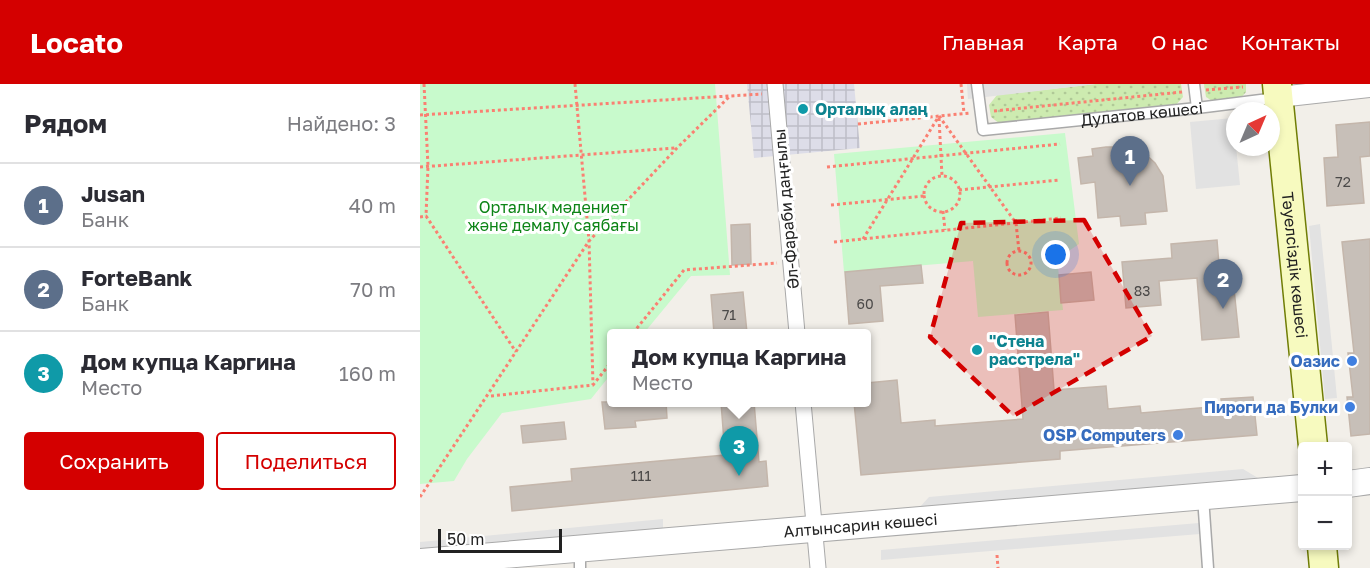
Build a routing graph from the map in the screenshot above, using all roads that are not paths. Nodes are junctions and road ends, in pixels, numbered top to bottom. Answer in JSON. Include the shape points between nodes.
{"nodes":[{"id":1,"x":977,"y":84,"type":"edge"},
{"id":2,"x":1370,"y":87,"type":"edge"},
{"id":3,"x":776,"y":88,"type":"edge"},
{"id":4,"x":1195,"y":88,"type":"edge"},
{"id":5,"x":1278,"y":91,"type":"edge"},
{"id":6,"x":1197,"y":108,"type":"junction"},
{"id":7,"x":797,"y":329,"type":"edge"},
{"id":8,"x":803,"y":407,"type":"edge"},
{"id":9,"x":1313,"y":442,"type":"edge"},
{"id":10,"x":1370,"y":481,"type":"edge"},
{"id":11,"x":1352,"y":483,"type":"edge"},
{"id":12,"x":1298,"y":488,"type":"edge"},
{"id":13,"x":1203,"y":496,"type":"junction"},
{"id":14,"x":814,"y":530,"type":"junction"},
{"id":15,"x":1322,"y":550,"type":"edge"},
{"id":16,"x":580,"y":559,"type":"edge"},
{"id":17,"x":420,"y":562,"type":"edge"},
{"id":18,"x":818,"y":568,"type":"edge"},
{"id":19,"x":1208,"y":568,"type":"edge"},
{"id":20,"x":1324,"y":568,"type":"edge"}],
"edges":[{"from":1,"to":6,"type":"lane","name":"Дулатов көшесі","via":[[983,130]]},
{"from":2,"to":5,"type":"street","name":"Дулатов көшесі"},
{"from":3,"to":7,"type":"street","name":"Әл-Фараби даңғылы"},
{"from":4,"to":6,"type":"lane"},
{"from":5,"to":6,"type":"lane","name":"Дулатов көшесі"},
{"from":5,"to":9,"type":"main road","name":"Тәуелсіздік көшесі"},
{"from":8,"to":14,"type":"street"},
{"from":10,"to":11,"type":"street"},
{"from":12,"to":13,"type":"street","name":"Алтынсарин көшесі"},
{"from":13,"to":14,"type":"street","name":"Алтынсарин көшесі"},
{"from":13,"to":19,"type":"lane"},
{"from":14,"to":16,"type":"street","name":"Алтынсарин көшесі"},
{"from":14,"to":18,"type":"street"},
{"from":15,"to":20,"type":"main road"},
{"from":16,"to":17,"type":"street","name":"Алтынсарин көшесі"}]}
